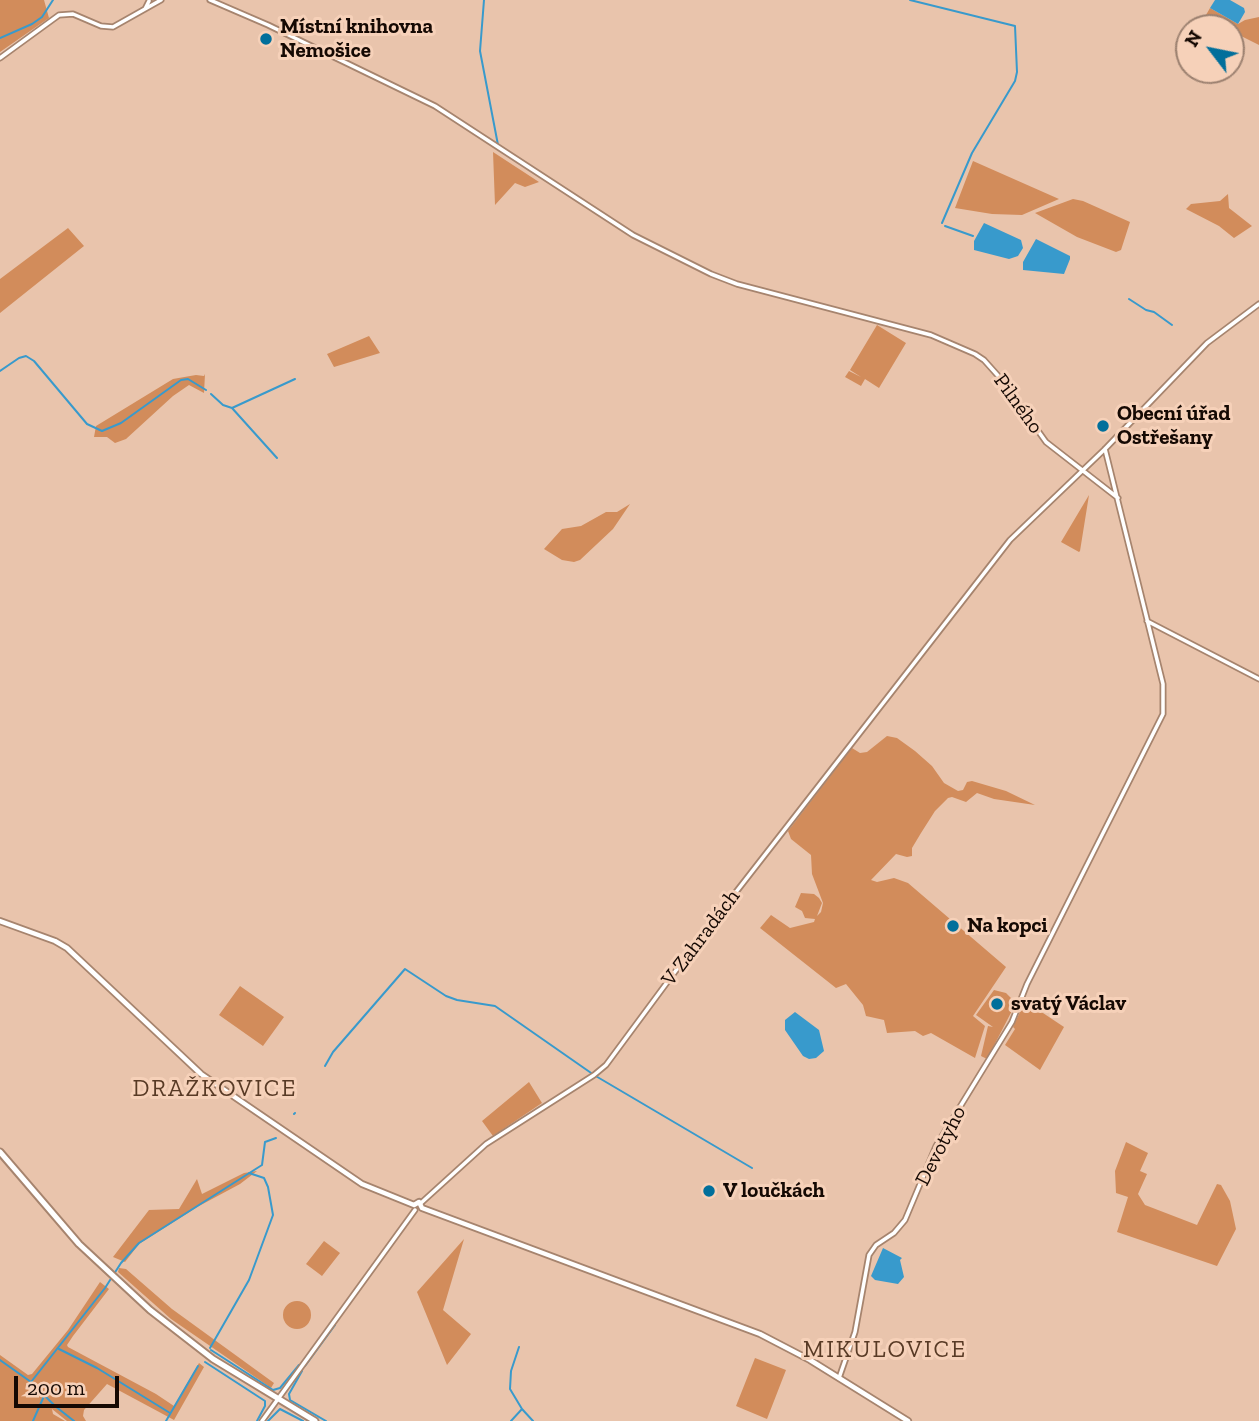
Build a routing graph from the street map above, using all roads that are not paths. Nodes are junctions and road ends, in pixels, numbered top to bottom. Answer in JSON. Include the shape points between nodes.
{"nodes":[{"id":1,"x":210,"y":0,"type":"edge"},
{"id":2,"x":149,"y":1,"type":"edge"},
{"id":3,"x":158,"y":2,"type":"edge"},
{"id":4,"x":140,"y":13,"type":"junction"},
{"id":5,"x":0,"y":58,"type":"edge"},
{"id":6,"x":1259,"y":304,"type":"edge"},
{"id":7,"x":1105,"y":449,"type":"junction"},
{"id":8,"x":1082,"y":471,"type":"junction"},
{"id":9,"x":1118,"y":498,"type":"junction"},
{"id":10,"x":1147,"y":621,"type":"junction"},
{"id":11,"x":1259,"y":680,"type":"edge"},
{"id":12,"x":0,"y":921,"type":"edge"},
{"id":13,"x":0,"y":1152,"type":"edge"},
{"id":14,"x":421,"y":1205,"type":"junction"},
{"id":15,"x":415,"y":1207,"type":"junction"},
{"id":16,"x":839,"y":1378,"type":"junction"},
{"id":17,"x":278,"y":1400,"type":"junction"},
{"id":18,"x":262,"y":1421,"type":"edge"},
{"id":19,"x":315,"y":1421,"type":"edge"},
{"id":20,"x":908,"y":1421,"type":"edge"}],
"edges":[{"from":1,"to":8,"type":"street","name":"Pilného","via":[[429,103],[633,235],[711,274],[943,339],[984,360],[1042,438]]},
{"from":2,"to":3,"type":"street"},
{"from":2,"to":4,"type":"street"},
{"from":3,"to":4,"type":"street"},
{"from":4,"to":5,"type":"street","via":[[110,27],[63,14]]},
{"from":6,"to":7,"type":"street","name":"V Zahradách","via":[[1207,343]]},
{"from":7,"to":8,"type":"street","name":"V Zahradách"},
{"from":7,"to":9,"type":"street","name":"Devotyho"},
{"from":8,"to":9,"type":"street","name":"Pilného"},
{"from":8,"to":14,"type":"street","name":"V Zahradách","via":[[1010,540],[614,1055],[594,1075],[486,1144]]},
{"from":9,"to":10,"type":"street","name":"Devotyho"},
{"from":10,"to":11,"type":"street"},
{"from":10,"to":16,"type":"street","name":"Devotyho","via":[[1164,689],[1161,718],[1012,1022],[936,1146],[908,1215],[897,1231],[873,1247],[867,1259],[855,1332]]},
{"from":12,"to":15,"type":"main road","via":[[67,948],[193,1067],[362,1184]]},
{"from":13,"to":17,"type":"main road","via":[[108,1273],[198,1348]]},
{"from":14,"to":15,"type":"main road","via":[[417,1202]]},
{"from":14,"to":16,"type":"main road","via":[[739,1325]]},
{"from":15,"to":17,"type":"street"},
{"from":16,"to":20,"type":"main road"},
{"from":17,"to":18,"type":"street"},
{"from":17,"to":19,"type":"main road"}]}
